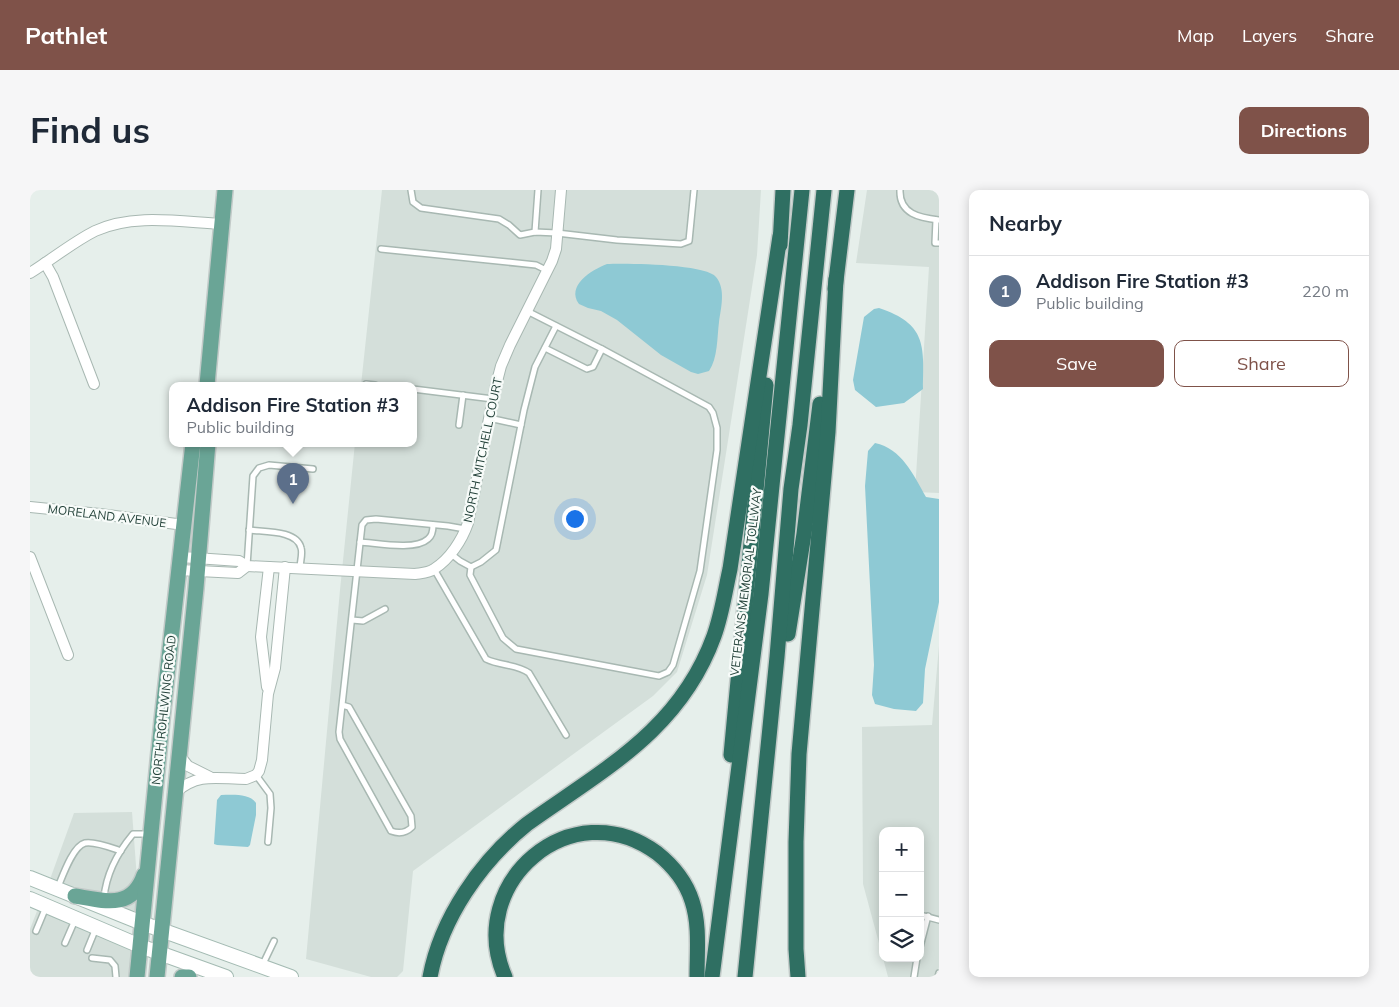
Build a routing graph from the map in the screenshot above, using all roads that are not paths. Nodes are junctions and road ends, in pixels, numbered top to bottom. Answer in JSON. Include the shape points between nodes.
{"nodes":[{"id":1,"x":225,"y":190,"type":"edge"},
{"id":2,"x":410,"y":190,"type":"edge"},
{"id":3,"x":538,"y":190,"type":"edge"},
{"id":4,"x":561,"y":190,"type":"edge"},
{"id":5,"x":694,"y":190,"type":"edge"},
{"id":6,"x":783,"y":190,"type":"edge"},
{"id":7,"x":802,"y":190,"type":"edge"},
{"id":8,"x":824,"y":190,"type":"edge"},
{"id":9,"x":847,"y":190,"type":"edge"},
{"id":10,"x":900,"y":190,"type":"edge"},
{"id":11,"x":938,"y":220,"type":"edge"},
{"id":12,"x":221,"y":224,"type":"junction"},
{"id":13,"x":535,"y":232,"type":"junction"},
{"id":14,"x":557,"y":233,"type":"junction"},
{"id":15,"x":780,"y":236,"type":"junction"},
{"id":16,"x":939,"y":243,"type":"edge"},
{"id":17,"x":381,"y":249,"type":"dead end"},
{"id":18,"x":45,"y":263,"type":"junction"},
{"id":19,"x":548,"y":271,"type":"junction"},
{"id":20,"x":30,"y":273,"type":"edge"},
{"id":21,"x":836,"y":279,"type":"junction"},
{"id":22,"x":527,"y":311,"type":"junction"},
{"id":23,"x":556,"y":326,"type":"junction"},
{"id":24,"x":545,"y":348,"type":"junction"},
{"id":25,"x":602,"y":349,"type":"junction"},
{"id":26,"x":206,"y":382,"type":"edge"},
{"id":27,"x":94,"y":384,"type":"dead end"},
{"id":28,"x":417,"y":389,"type":"edge"},
{"id":29,"x":463,"y":395,"type":"junction"},
{"id":30,"x":493,"y":399,"type":"junction"},
{"id":31,"x":489,"y":418,"type":"junction"},
{"id":32,"x":459,"y":425,"type":"dead end"},
{"id":33,"x":521,"y":425,"type":"junction"},
{"id":34,"x":193,"y":447,"type":"edge"},
{"id":35,"x":208,"y":447,"type":"edge"},
{"id":36,"x":313,"y":469,"type":"dead end"},
{"id":37,"x":30,"y":507,"type":"edge"},
{"id":38,"x":184,"y":525,"type":"junction"},
{"id":39,"x":433,"y":525,"type":"junction"},
{"id":40,"x":466,"y":529,"type":"junction"},
{"id":41,"x":249,"y":530,"type":"junction"},
{"id":42,"x":360,"y":542,"type":"junction"},
{"id":43,"x":450,"y":553,"type":"junction"},
{"id":44,"x":30,"y":557,"type":"edge"},
{"id":45,"x":180,"y":563,"type":"junction"},
{"id":46,"x":198,"y":564,"type":"junction"},
{"id":47,"x":247,"y":566,"type":"junction"},
{"id":48,"x":269,"y":567,"type":"junction"},
{"id":49,"x":285,"y":567,"type":"junction"},
{"id":50,"x":472,"y":567,"type":"junction"},
{"id":51,"x":300,"y":568,"type":"junction"},
{"id":52,"x":434,"y":569,"type":"junction"},
{"id":53,"x":357,"y":571,"type":"junction"},
{"id":54,"x":385,"y":608,"type":"dead end"},
{"id":55,"x":263,"y":619,"type":"junction"},
{"id":56,"x":279,"y":620,"type":"junction"},
{"id":57,"x":352,"y":620,"type":"junction"},
{"id":58,"x":68,"y":655,"type":"dead end"},
{"id":59,"x":268,"y":694,"type":"junction"},
{"id":60,"x":342,"y":705,"type":"junction"},
{"id":61,"x":566,"y":735,"type":"dead end"},
{"id":62,"x":180,"y":756,"type":"junction"},
{"id":63,"x":256,"y":775,"type":"junction"},
{"id":64,"x":210,"y":777,"type":"junction"},
{"id":65,"x":176,"y":792,"type":"junction"},
{"id":66,"x":763,"y":798,"type":"junction"},
{"id":67,"x":151,"y":834,"type":"junction"},
{"id":68,"x":268,"y":842,"type":"dead end"},
{"id":69,"x":121,"y":851,"type":"junction"},
{"id":70,"x":148,"y":864,"type":"junction"},
{"id":71,"x":30,"y":878,"type":"edge"},
{"id":72,"x":57,"y":889,"type":"junction"},
{"id":73,"x":75,"y":896,"type":"junction"},
{"id":74,"x":30,"y":899,"type":"edge"},
{"id":75,"x":104,"y":900,"type":"junction"},
{"id":76,"x":46,"y":906,"type":"junction"},
{"id":77,"x":924,"y":915,"type":"edge"},
{"id":78,"x":928,"y":916,"type":"junction"},
{"id":79,"x":76,"y":919,"type":"junction"},
{"id":80,"x":939,"y":920,"type":"edge"},
{"id":81,"x":142,"y":923,"type":"junction"},
{"id":82,"x":96,"y":928,"type":"junction"},
{"id":83,"x":162,"y":930,"type":"junction"},
{"id":84,"x":36,"y":931,"type":"dead end"},
{"id":85,"x":924,"y":932,"type":"edge"},
{"id":86,"x":274,"y":941,"type":"dead end"},
{"id":87,"x":65,"y":943,"type":"dead end"},
{"id":88,"x":140,"y":946,"type":"junction"},
{"id":89,"x":87,"y":950,"type":"dead end"},
{"id":90,"x":160,"y":953,"type":"junction"},
{"id":91,"x":92,"y":958,"type":"dead end"},
{"id":92,"x":916,"y":962,"type":"edge"},
{"id":93,"x":262,"y":967,"type":"junction"},
{"id":94,"x":713,"y":971,"type":"edge"},
{"id":95,"x":939,"y":973,"type":"edge"},
{"id":96,"x":429,"y":974,"type":"edge"},
{"id":97,"x":116,"y":977,"type":"edge"},
{"id":98,"x":137,"y":977,"type":"edge"},
{"id":99,"x":157,"y":977,"type":"edge"},
{"id":100,"x":182,"y":977,"type":"edge"},
{"id":101,"x":189,"y":977,"type":"edge"},
{"id":102,"x":226,"y":977,"type":"edge"},
{"id":103,"x":291,"y":977,"type":"edge"},
{"id":104,"x":505,"y":977,"type":"edge"},
{"id":105,"x":698,"y":977,"type":"edge"},
{"id":106,"x":745,"y":977,"type":"edge"},
{"id":107,"x":798,"y":977,"type":"edge"},
{"id":108,"x":914,"y":977,"type":"edge"},
{"id":109,"x":938,"y":977,"type":"edge"}],
"edges":[{"from":1,"to":12,"type":"main road"},
{"from":2,"to":13,"type":"lane","via":[[413,202],[421,208],[499,219],[520,235]]},
{"from":3,"to":13,"type":"lane"},
{"from":4,"to":14,"type":"street","name":"NORTH MITCHELL COURT"},
{"from":5,"to":14,"type":"lane","via":[[689,241],[681,244]]},
{"from":6,"to":15,"type":"highway"},
{"from":7,"to":94,"type":"highway","name":"VETERANS MEMORIAL TOLLWAY","via":[[761,594]]},
{"from":8,"to":66,"type":"highway","via":[[791,489]]},
{"from":9,"to":21,"type":"highway"},
{"from":10,"to":11,"type":"lane","via":[[905,209],[919,218]]},
{"from":11,"to":16,"type":"lane","via":[[935,243]]},
{"from":12,"to":18,"type":"street","via":[[154,220],[124,223],[96,231]]},
{"from":12,"to":26,"type":"main road"},
{"from":13,"to":14,"type":"lane"},
{"from":14,"to":19,"type":"street","name":"NORTH MITCHELL COURT","via":[[556,249]]},
{"from":15,"to":94,"type":"highway","via":[[735,699]]},
{"from":15,"to":96,"type":"highway","via":[[730,569],[721,611],[706,655],[664,720],[623,757],[513,835],[482,870],[462,898]]},
{"from":17,"to":19,"type":"lane","via":[[536,265]]},
{"from":18,"to":20,"type":"street"},
{"from":18,"to":27,"type":"street"},
{"from":19,"to":22,"type":"street","name":"NORTH MITCHELL COURT"},
{"from":21,"to":66,"type":"highway","via":[[804,534]]},
{"from":21,"to":107,"type":"highway","via":[[828,432],[799,754],[796,842]]},
{"from":22,"to":23,"type":"lane"},
{"from":22,"to":30,"type":"street","name":"NORTH MITCHELL COURT","via":[[501,366]]},
{"from":23,"to":24,"type":"lane"},
{"from":23,"to":25,"type":"lane"},
{"from":24,"to":25,"type":"lane","via":[[587,369],[593,367]]},
{"from":24,"to":33,"type":"lane","via":[[535,367]]},
{"from":25,"to":50,"type":"lane","via":[[709,407],[716,419],[717,450],[700,572],[673,665],[659,676],[516,649],[503,638],[470,575]]},
{"from":28,"to":29,"type":"lane"},
{"from":29,"to":30,"type":"lane"},
{"from":29,"to":32,"type":"lane"},
{"from":30,"to":31,"type":"street","name":"NORTH MITCHELL COURT"},
{"from":31,"to":33,"type":"lane"},
{"from":31,"to":40,"type":"street","name":"NORTH MITCHELL COURT"},
{"from":33,"to":50,"type":"lane","via":[[496,550]]},
{"from":34,"to":38,"type":"main road","name":"NORTH ROHLWING ROAD"},
{"from":35,"to":46,"type":"main road","name":"NORTH ROHLWING ROAD"},
{"from":36,"to":41,"type":"lane","via":[[268,465],[260,468],[253,476]]},
{"from":37,"to":38,"type":"street","name":"MORELAND AVENUE"},
{"from":38,"to":45,"type":"main road","name":"NORTH ROHLWING ROAD"},
{"from":39,"to":40,"type":"lane"},
{"from":39,"to":42,"type":"lane","via":[[428,539],[416,545]]},
{"from":39,"to":42,"type":"lane","via":[[366,520],[362,525]]},
{"from":40,"to":43,"type":"street","name":"NORTH MITCHELL COURT"},
{"from":41,"to":47,"type":"lane"},
{"from":41,"to":51,"type":"lane","via":[[295,538],[301,547]]},
{"from":42,"to":53,"type":"lane"},
{"from":43,"to":50,"type":"lane"},
{"from":43,"to":52,"type":"street","name":"NORTH MITCHELL COURT"},
{"from":44,"to":58,"type":"street"},
{"from":45,"to":46,"type":"street"},
{"from":45,"to":67,"type":"main road","name":"NORTH ROHLWING ROAD"},
{"from":46,"to":47,"type":"street","via":[[238,573]]},
{"from":46,"to":62,"type":"main road","name":"NORTH ROHLWING ROAD"},
{"from":47,"to":48,"type":"street"},
{"from":48,"to":49,"type":"street"},
{"from":48,"to":55,"type":"street"},
{"from":49,"to":51,"type":"street"},
{"from":49,"to":56,"type":"street"},
{"from":51,"to":53,"type":"street"},
{"from":52,"to":53,"type":"street","via":[[415,574]]},
{"from":52,"to":61,"type":"lane","via":[[486,659],[529,673]]},
{"from":53,"to":57,"type":"lane"},
{"from":54,"to":57,"type":"lane","via":[[363,621]]},
{"from":55,"to":56,"type":"street"},
{"from":55,"to":59,"type":"street","via":[[262,644]]},
{"from":56,"to":59,"type":"street"},
{"from":57,"to":60,"type":"lane"},
{"from":59,"to":63,"type":"street","via":[[262,760]]},
{"from":60,"to":60,"type":"lane","via":[[350,707],[411,816],[412,827],[408,832],[391,831],[340,739]]},
{"from":62,"to":64,"type":"street","via":[[188,766]]},
{"from":62,"to":65,"type":"main road","name":"NORTH ROHLWING ROAD"},
{"from":63,"to":64,"type":"street","via":[[246,779]]},
{"from":63,"to":68,"type":"lane","via":[[270,794]]},
{"from":64,"to":65,"type":"street","via":[[189,782]]},
{"from":65,"to":83,"type":"main road","name":"NORTH ROHLWING ROAD"},
{"from":66,"to":106,"type":"highway"},
{"from":67,"to":69,"type":"lane","via":[[132,834]]},
{"from":67,"to":70,"type":"main road","name":"NORTH ROHLWING ROAD"},
{"from":69,"to":72,"type":"lane","via":[[85,843],[75,850]]},
{"from":69,"to":75,"type":"lane","via":[[107,880]]},
{"from":70,"to":75,"type":"main road","via":[[142,883],[131,897]]},
{"from":70,"to":81,"type":"main road","name":"NORTH ROHLWING ROAD"},
{"from":71,"to":72,"type":"main road"},
{"from":72,"to":73,"type":"main road"},
{"from":73,"to":75,"type":"main road"},
{"from":73,"to":81,"type":"main road"},
{"from":74,"to":76,"type":"main road"},
{"from":76,"to":79,"type":"main road"},
{"from":76,"to":84,"type":"lane"},
{"from":77,"to":78,"type":"lane"},
{"from":78,"to":80,"type":"lane"},
{"from":78,"to":85,"type":"lane"},
{"from":79,"to":82,"type":"main road"},
{"from":79,"to":87,"type":"lane"},
{"from":81,"to":83,"type":"main road"},
{"from":81,"to":88,"type":"main road","name":"NORTH ROHLWING ROAD"},
{"from":82,"to":88,"type":"main road"},
{"from":82,"to":89,"type":"lane"},
{"from":83,"to":90,"type":"main road","name":"NORTH ROHLWING ROAD"},
{"from":83,"to":93,"type":"main road"},
{"from":86,"to":93,"type":"lane"},
{"from":88,"to":90,"type":"main road"},
{"from":88,"to":98,"type":"main road","name":"NORTH ROHLWING ROAD"},
{"from":90,"to":99,"type":"main road","name":"NORTH ROHLWING ROAD"},
{"from":90,"to":102,"type":"main road"},
{"from":91,"to":97,"type":"lane","via":[[110,960],[115,966]]},
{"from":92,"to":108,"type":"lane"},
{"from":93,"to":103,"type":"main road"},
{"from":95,"to":109,"type":"lane"},
{"from":100,"to":101,"type":"main road"},
{"from":104,"to":105,"type":"highway","via":[[497,950],[496,926],[508,886],[525,863],[549,845],[574,836],[596,833],[617,835],[644,845],[663,857],[680,878],[692,900],[697,921]]}]}
